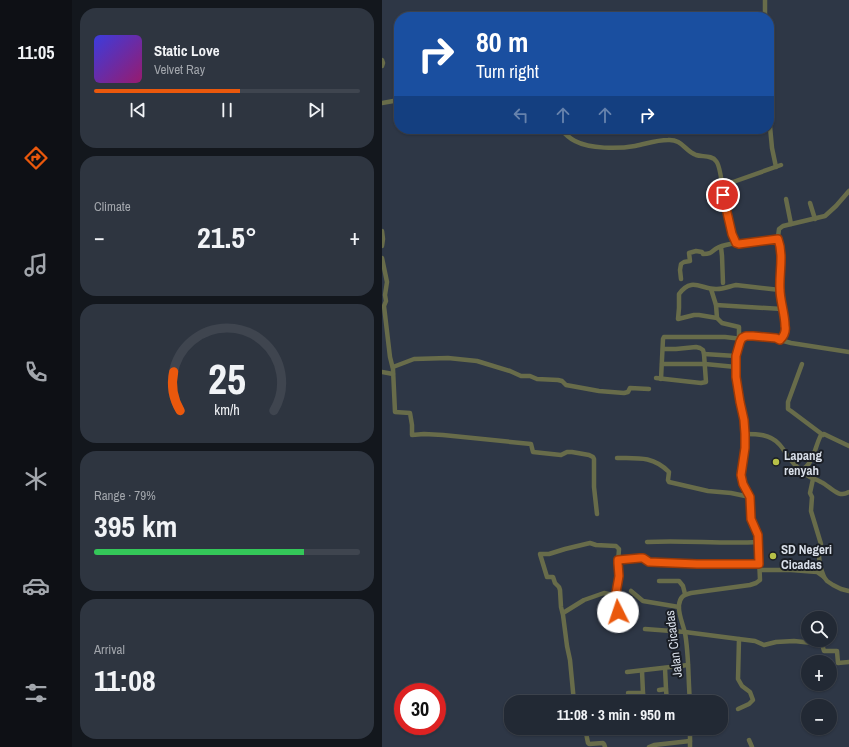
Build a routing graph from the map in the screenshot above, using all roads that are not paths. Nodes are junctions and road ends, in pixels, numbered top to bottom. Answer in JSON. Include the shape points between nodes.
{"nodes":[{"id":1,"x":765,"y":0,"type":"edge"},
{"id":2,"x":765,"y":12,"type":"edge"},
{"id":3,"x":382,"y":60,"type":"edge"},
{"id":4,"x":382,"y":66,"type":"edge"},
{"id":5,"x":394,"y":101,"type":"edge"},
{"id":6,"x":382,"y":103,"type":"edge"},
{"id":7,"x":566,"y":134,"type":"edge"},
{"id":8,"x":771,"y":134,"type":"edge"},
{"id":9,"x":781,"y":165,"type":"dead end"},
{"id":10,"x":776,"y":167,"type":"junction"},
{"id":11,"x":721,"y":183,"type":"junction"},
{"id":12,"x":849,"y":191,"type":"edge"},
{"id":13,"x":786,"y":199,"type":"dead end"},
{"id":14,"x":810,"y":203,"type":"dead end"},
{"id":15,"x":815,"y":219,"type":"junction"},
{"id":16,"x":791,"y":224,"type":"junction"},
{"id":17,"x":382,"y":231,"type":"edge"},
{"id":18,"x":778,"y":239,"type":"junction"},
{"id":19,"x":736,"y":243,"type":"junction"},
{"id":20,"x":382,"y":246,"type":"edge"},
{"id":21,"x":720,"y":247,"type":"junction"},
{"id":22,"x":382,"y":258,"type":"edge"},
{"id":23,"x":681,"y":279,"type":"dead end"},
{"id":24,"x":723,"y":282,"type":"dead end"},
{"id":25,"x":711,"y":289,"type":"junction"},
{"id":26,"x":780,"y":290,"type":"junction"},
{"id":27,"x":716,"y":305,"type":"junction"},
{"id":28,"x":782,"y":309,"type":"junction"},
{"id":29,"x":717,"y":318,"type":"junction"},
{"id":30,"x":740,"y":338,"type":"junction"},
{"id":31,"x":780,"y":340,"type":"junction"},
{"id":32,"x":663,"y":349,"type":"junction"},
{"id":33,"x":849,"y":352,"type":"edge"},
{"id":34,"x":704,"y":354,"type":"junction"},
{"id":35,"x":736,"y":356,"type":"junction"},
{"id":36,"x":662,"y":364,"type":"junction"},
{"id":37,"x":705,"y":364,"type":"junction"},
{"id":38,"x":802,"y":364,"type":"dead end"},
{"id":39,"x":393,"y":367,"type":"junction"},
{"id":40,"x":736,"y":367,"type":"junction"},
{"id":41,"x":382,"y":372,"type":"edge"},
{"id":42,"x":393,"y":374,"type":"junction"},
{"id":43,"x":649,"y":389,"type":"dead end"},
{"id":44,"x":745,"y":434,"type":"junction"},
{"id":45,"x":823,"y":434,"type":"junction"},
{"id":46,"x":849,"y":446,"type":"edge"},
{"id":47,"x":617,"y":458,"type":"dead end"},
{"id":48,"x":802,"y":470,"type":"junction"},
{"id":49,"x":813,"y":479,"type":"junction"},
{"id":50,"x":849,"y":492,"type":"edge"},
{"id":51,"x":750,"y":497,"type":"junction"},
{"id":52,"x":597,"y":514,"type":"dead end"},
{"id":53,"x":646,"y":542,"type":"dead end"},
{"id":54,"x":758,"y":542,"type":"junction"},
{"id":55,"x":618,"y":560,"type":"junction"},
{"id":56,"x":759,"y":564,"type":"junction"},
{"id":57,"x":760,"y":570,"type":"junction"},
{"id":58,"x":824,"y":577,"type":"junction"},
{"id":59,"x":659,"y":581,"type":"dead end"},
{"id":60,"x":631,"y":591,"type":"dead end"},
{"id":61,"x":849,"y":592,"type":"edge"},
{"id":62,"x":684,"y":594,"type":"junction"},
{"id":63,"x":618,"y":598,"type":"junction"},
{"id":64,"x":678,"y":607,"type":"junction"},
{"id":65,"x":618,"y":612,"type":"dead end"},
{"id":66,"x":562,"y":613,"type":"junction"},
{"id":67,"x":645,"y":629,"type":"dead end"},
{"id":68,"x":685,"y":632,"type":"junction"},
{"id":69,"x":739,"y":639,"type":"junction"},
{"id":70,"x":849,"y":662,"type":"edge"},
{"id":71,"x":688,"y":665,"type":"junction"},
{"id":72,"x":665,"y":668,"type":"junction"},
{"id":73,"x":642,"y":671,"type":"junction"},
{"id":74,"x":627,"y":672,"type":"dead end"},
{"id":75,"x":666,"y":689,"type":"junction"},
{"id":76,"x":659,"y":690,"type":"dead end"},
{"id":77,"x":643,"y":692,"type":"junction"},
{"id":78,"x":628,"y":693,"type":"dead end"},
{"id":79,"x":573,"y":695,"type":"edge"},
{"id":80,"x":643,"y":695,"type":"edge"},
{"id":81,"x":666,"y":695,"type":"edge"},
{"id":82,"x":690,"y":695,"type":"edge"},
{"id":83,"x":738,"y":709,"type":"dead end"},
{"id":84,"x":586,"y":735,"type":"edge"},
{"id":85,"x":690,"y":735,"type":"edge"},
{"id":86,"x":749,"y":740,"type":"dead end"},
{"id":87,"x":690,"y":741,"type":"junction"},
{"id":88,"x":605,"y":747,"type":"edge"},
{"id":89,"x":648,"y":747,"type":"edge"},
{"id":90,"x":690,"y":747,"type":"edge"},
{"id":91,"x":752,"y":747,"type":"edge"}],
"edges":[{"from":1,"to":2,"type":"street"},
{"from":3,"to":4,"type":"street"},
{"from":5,"to":6,"type":"street"},
{"from":7,"to":11,"type":"street","via":[[575,141],[592,147],[609,148],[661,140],[675,141],[694,154],[716,160]]},
{"from":8,"to":10,"type":"street"},
{"from":9,"to":10,"type":"street"},
{"from":10,"to":11,"type":"street","via":[[733,182]]},
{"from":11,"to":19,"type":"street"},
{"from":12,"to":15,"type":"street","via":[[830,213]]},
{"from":13,"to":16,"type":"street"},
{"from":14,"to":15,"type":"street"},
{"from":15,"to":16,"type":"street"},
{"from":16,"to":18,"type":"street","via":[[779,229]]},
{"from":17,"to":20,"type":"street"},
{"from":18,"to":19,"type":"street"},
{"from":18,"to":26,"type":"street","via":[[781,254]]},
{"from":19,"to":21,"type":"street"},
{"from":21,"to":23,"type":"street","via":[[710,254],[696,251],[690,253],[690,261],[681,264]]},
{"from":21,"to":24,"type":"street"},
{"from":22,"to":39,"type":"street","via":[[387,282],[384,306]]},
{"from":25,"to":26,"type":"street","via":[[736,285]]},
{"from":25,"to":27,"type":"street"},
{"from":25,"to":29,"type":"street","via":[[692,284],[682,290],[679,294],[678,318],[694,314]]},
{"from":26,"to":28,"type":"street"},
{"from":27,"to":28,"type":"street"},
{"from":27,"to":29,"type":"street"},
{"from":28,"to":31,"type":"street","via":[[785,326]]},
{"from":29,"to":30,"type":"street","via":[[722,324],[740,327]]},
{"from":30,"to":31,"type":"street","via":[[753,336]]},
{"from":30,"to":32,"type":"street","via":[[666,337],[663,338]]},
{"from":30,"to":35,"type":"street"},
{"from":31,"to":33,"type":"street"},
{"from":32,"to":34,"type":"street","via":[[696,347],[703,350]]},
{"from":32,"to":36,"type":"street"},
{"from":34,"to":35,"type":"street"},
{"from":34,"to":37,"type":"street"},
{"from":35,"to":40,"type":"street"},
{"from":36,"to":37,"type":"street"},
{"from":36,"to":37,"type":"street","via":[[659,379],[705,382]]},
{"from":37,"to":40,"type":"street"},
{"from":38,"to":45,"type":"street","via":[[788,406],[790,411]]},
{"from":39,"to":42,"type":"street"},
{"from":39,"to":43,"type":"street","via":[[414,359],[448,358],[477,361],[521,376],[558,380],[566,385],[599,391],[624,393],[630,388]]},
{"from":40,"to":44,"type":"street"},
{"from":41,"to":42,"type":"street"},
{"from":42,"to":52,"type":"street","via":[[395,412],[410,413],[412,435],[473,437],[531,444],[533,452],[561,455],[569,452],[592,456]]},
{"from":44,"to":48,"type":"street","via":[[772,438],[796,467]]},
{"from":44,"to":51,"type":"street","via":[[741,475]]},
{"from":45,"to":46,"type":"street"},
{"from":45,"to":48,"type":"street","via":[[814,454]]},
{"from":47,"to":51,"type":"street","via":[[646,459],[658,464],[669,472],[668,482]]},
{"from":48,"to":49,"type":"street"},
{"from":49,"to":50,"type":"street","via":[[841,494]]},
{"from":49,"to":58,"type":"street","via":[[810,493],[811,512],[821,544],[819,556]]},
{"from":51,"to":54,"type":"street","via":[[751,519],[758,535]]},
{"from":53,"to":54,"type":"street"},
{"from":54,"to":56,"type":"street"},
{"from":55,"to":56,"type":"street","via":[[643,558],[649,562]]},
{"from":55,"to":63,"type":"street"},
{"from":55,"to":66,"type":"street","via":[[616,546],[593,543],[541,554],[547,577],[553,577],[559,587]]},
{"from":56,"to":57,"type":"street"},
{"from":57,"to":58,"type":"street","via":[[818,572]]},
{"from":57,"to":62,"type":"street","name":"Jalan Cicadas","via":[[760,580],[756,584]]},
{"from":58,"to":61,"type":"street","via":[[833,585]]},
{"from":59,"to":62,"type":"street","via":[[680,581]]},
{"from":60,"to":64,"type":"street","via":[[642,601]]},
{"from":62,"to":64,"type":"street","name":"Jalan Cicadas"},
{"from":63,"to":65,"type":"street"},
{"from":63,"to":66,"type":"street","via":[[604,593],[584,600]]},
{"from":64,"to":68,"type":"street","name":"Jalan Cicadas"},
{"from":66,"to":79,"type":"street"},
{"from":67,"to":68,"type":"street"},
{"from":68,"to":69,"type":"street"},
{"from":68,"to":71,"type":"street","name":"Jalan Cicadas"},
{"from":69,"to":70,"type":"street","via":[[764,645],[794,641],[822,644],[824,652],[837,651],[838,663]]},
{"from":69,"to":83,"type":"street","via":[[738,679],[750,692],[753,700]]},
{"from":71,"to":72,"type":"street"},
{"from":71,"to":82,"type":"street","name":"Jalan Cicadas"},
{"from":72,"to":73,"type":"street"},
{"from":72,"to":75,"type":"street"},
{"from":73,"to":74,"type":"street"},
{"from":73,"to":77,"type":"street"},
{"from":75,"to":76,"type":"street"},
{"from":75,"to":81,"type":"street"},
{"from":77,"to":78,"type":"street"},
{"from":77,"to":80,"type":"street"},
{"from":84,"to":88,"type":"street","via":[[589,744],[603,743]]},
{"from":85,"to":87,"type":"street"},
{"from":86,"to":91,"type":"street"},
{"from":87,"to":89,"type":"street"},
{"from":87,"to":90,"type":"street"}]}
